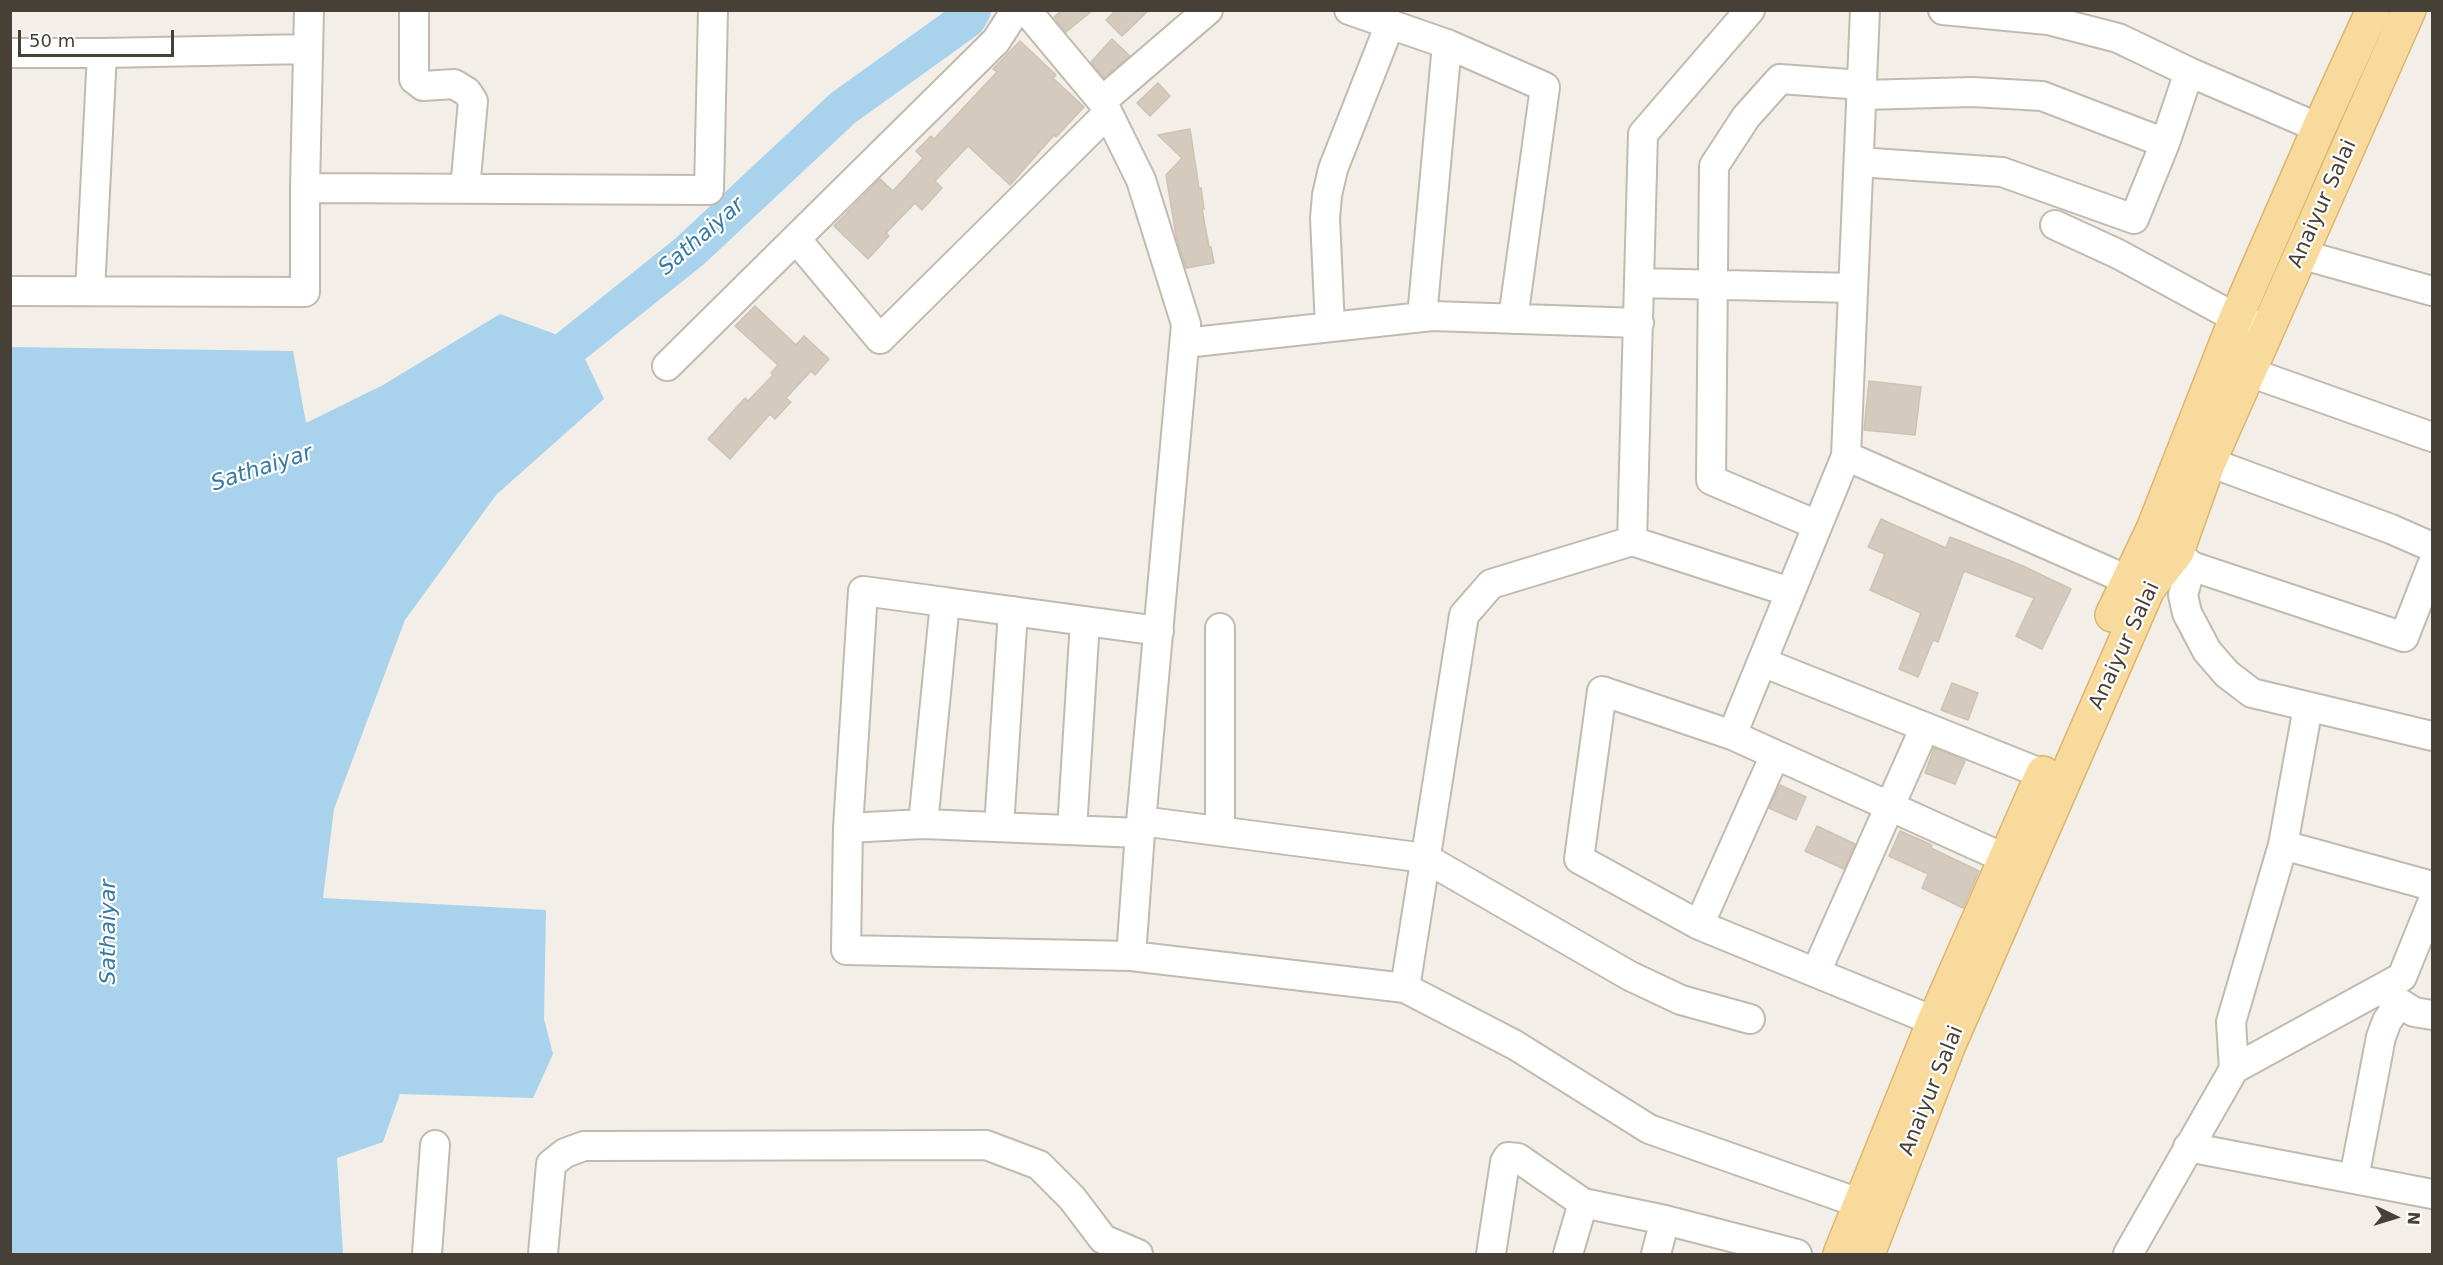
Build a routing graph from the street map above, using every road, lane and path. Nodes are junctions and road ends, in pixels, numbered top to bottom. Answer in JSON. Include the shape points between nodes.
{"nodes":[{"id":1,"x":309,"y":10,"type":"edge"},
{"id":2,"x":414,"y":10,"type":"edge"},
{"id":3,"x":714,"y":10,"type":"edge"},
{"id":4,"x":1016,"y":10,"type":"edge"},
{"id":5,"x":1026,"y":10,"type":"edge"},
{"id":6,"x":1208,"y":10,"type":"edge"},
{"id":7,"x":1349,"y":10,"type":"edge"},
{"id":8,"x":1750,"y":10,"type":"edge"},
{"id":9,"x":1865,"y":10,"type":"edge"},
{"id":10,"x":1943,"y":10,"type":"edge"},
{"id":11,"x":2373,"y":10,"type":"edge"},
{"id":12,"x":2409,"y":10,"type":"edge"},
{"id":13,"x":1390,"y":24,"type":"junction"},
{"id":14,"x":1447,"y":44,"type":"junction"},
{"id":15,"x":308,"y":50,"type":"junction"},
{"id":16,"x":10,"y":52,"type":"edge"},
{"id":17,"x":102,"y":53,"type":"junction"},
{"id":18,"x":2189,"y":72,"type":"junction"},
{"id":19,"x":1862,"y":90,"type":"junction"},
{"id":20,"x":1105,"y":107,"type":"junction"},
{"id":21,"x":2319,"y":128,"type":"junction"},
{"id":22,"x":2165,"y":143,"type":"junction"},
{"id":23,"x":1859,"y":162,"type":"junction"},
{"id":24,"x":305,"y":188,"type":"junction"},
{"id":25,"x":465,"y":189,"type":"junction"},
{"id":26,"x":2134,"y":219,"type":"junction"},
{"id":27,"x":2055,"y":225,"type":"dead end"},
{"id":28,"x":796,"y":239,"type":"junction"},
{"id":29,"x":2118,"y":254,"type":"junction"},
{"id":30,"x":2300,"y":254,"type":"junction"},
{"id":31,"x":1640,"y":283,"type":"junction"},
{"id":32,"x":1713,"y":284,"type":"junction"},
{"id":33,"x":1853,"y":288,"type":"junction"},
{"id":34,"x":10,"y":291,"type":"edge"},
{"id":35,"x":90,"y":291,"type":"junction"},
{"id":36,"x":2433,"y":291,"type":"edge"},
{"id":37,"x":1422,"y":317,"type":"junction"},
{"id":38,"x":2236,"y":318,"type":"junction"},
{"id":39,"x":1513,"y":319,"type":"junction"},
{"id":40,"x":1639,"y":323,"type":"junction"},
{"id":41,"x":1329,"y":327,"type":"junction"},
{"id":42,"x":2268,"y":330,"type":"junction"},
{"id":43,"x":1185,"y":343,"type":"junction"},
{"id":44,"x":667,"y":366,"type":"dead end"},
{"id":45,"x":2249,"y":372,"type":"junction"},
{"id":46,"x":2433,"y":437,"type":"edge"},
{"id":47,"x":1846,"y":456,"type":"junction"},
{"id":48,"x":2209,"y":462,"type":"junction"},
{"id":49,"x":1818,"y":525,"type":"junction"},
{"id":50,"x":1632,"y":541,"type":"junction"},
{"id":51,"x":2433,"y":547,"type":"edge"},
{"id":52,"x":2184,"y":559,"type":"junction"},
{"id":53,"x":2433,"y":565,"type":"edge"},
{"id":54,"x":2138,"y":584,"type":"junction"},
{"id":55,"x":1790,"y":592,"type":"junction"},
{"id":56,"x":945,"y":602,"type":"junction"},
{"id":57,"x":1013,"y":611,"type":"junction"},
{"id":58,"x":1085,"y":621,"type":"junction"},
{"id":59,"x":1220,"y":628,"type":"dead end"},
{"id":60,"x":1159,"y":631,"type":"junction"},
{"id":61,"x":1762,"y":662,"type":"junction"},
{"id":62,"x":2308,"y":707,"type":"junction"},
{"id":63,"x":1925,"y":727,"type":"junction"},
{"id":64,"x":1732,"y":735,"type":"junction"},
{"id":65,"x":2433,"y":736,"type":"edge"},
{"id":66,"x":1775,"y":755,"type":"junction"},
{"id":67,"x":2043,"y":774,"type":"junction"},
{"id":68,"x":1891,"y":806,"type":"junction"},
{"id":69,"x":923,"y":824,"type":"junction"},
{"id":70,"x":999,"y":827,"type":"junction"},
{"id":71,"x":1140,"y":827,"type":"junction"},
{"id":72,"x":848,"y":828,"type":"junction"},
{"id":73,"x":1072,"y":830,"type":"junction"},
{"id":74,"x":1220,"y":831,"type":"junction"},
{"id":75,"x":2283,"y":845,"type":"junction"},
{"id":76,"x":1425,"y":858,"type":"junction"},
{"id":77,"x":2004,"y":858,"type":"junction"},
{"id":78,"x":2433,"y":886,"type":"edge"},
{"id":79,"x":2433,"y":903,"type":"edge"},
{"id":80,"x":1700,"y":925,"type":"junction"},
{"id":81,"x":1131,"y":956,"type":"junction"},
{"id":82,"x":1816,"y":972,"type":"junction"},
{"id":83,"x":1405,"y":988,"type":"junction"},
{"id":84,"x":2389,"y":997,"type":"junction"},
{"id":85,"x":2433,"y":1015,"type":"edge"},
{"id":86,"x":1750,"y":1019,"type":"dead end"},
{"id":87,"x":1934,"y":1021,"type":"junction"},
{"id":88,"x":2234,"y":1069,"type":"junction"},
{"id":89,"x":435,"y":1145,"type":"dead end"},
{"id":90,"x":2188,"y":1147,"type":"junction"},
{"id":91,"x":2354,"y":1178,"type":"junction"},
{"id":92,"x":2433,"y":1194,"type":"edge"},
{"id":93,"x":1583,"y":1203,"type":"junction"},
{"id":94,"x":1859,"y":1203,"type":"junction"},
{"id":95,"x":1665,"y":1220,"type":"junction"},
{"id":96,"x":427,"y":1254,"type":"edge"},
{"id":97,"x":543,"y":1254,"type":"edge"},
{"id":98,"x":1137,"y":1254,"type":"edge"},
{"id":99,"x":1491,"y":1254,"type":"edge"},
{"id":100,"x":1568,"y":1254,"type":"edge"},
{"id":101,"x":1656,"y":1254,"type":"edge"},
{"id":102,"x":1797,"y":1254,"type":"edge"},
{"id":103,"x":1840,"y":1254,"type":"edge"},
{"id":104,"x":1868,"y":1254,"type":"edge"},
{"id":105,"x":2128,"y":1254,"type":"edge"}],
"edges":[{"from":1,"to":15,"type":"street"},
{"from":2,"to":25,"type":"street","via":[[414,79],[423,86],[454,84],[468,92],[473,101]]},
{"from":3,"to":25,"type":"street","via":[[710,190]]},
{"from":4,"to":28,"type":"street","via":[[996,41]]},
{"from":5,"to":20,"type":"street"},
{"from":6,"to":20,"type":"street"},
{"from":7,"to":13,"type":"street"},
{"from":8,"to":31,"type":"street","via":[[1643,134]]},
{"from":9,"to":19,"type":"street"},
{"from":10,"to":18,"type":"street","via":[[2048,20],[2118,38]]},
{"from":11,"to":21,"type":"main road","name":"Anaiyur Salai"},
{"from":12,"to":30,"type":"main road","name":"Anaiyur Salai"},
{"from":13,"to":14,"type":"street"},
{"from":13,"to":41,"type":"street","via":[[1333,169],[1327,195]]},
{"from":14,"to":37,"type":"street"},
{"from":14,"to":39,"type":"street","via":[[1545,87]]},
{"from":15,"to":17,"type":"street"},
{"from":15,"to":24,"type":"street"},
{"from":16,"to":17,"type":"street"},
{"from":17,"to":35,"type":"street"},
{"from":18,"to":21,"type":"street"},
{"from":18,"to":22,"type":"street"},
{"from":19,"to":22,"type":"street","via":[[2042,96]]},
{"from":19,"to":23,"type":"street"},
{"from":19,"to":32,"type":"street","via":[[1780,79],[1746,117],[1714,166]]},
{"from":20,"to":28,"type":"street","via":[[880,339]]},
{"from":20,"to":43,"type":"street","via":[[1141,180],[1186,324]]},
{"from":21,"to":38,"type":"main road","name":"Anaiyur Salai"},
{"from":22,"to":26,"type":"street"},
{"from":23,"to":26,"type":"street","via":[[2002,172]]},
{"from":23,"to":33,"type":"street"},
{"from":24,"to":25,"type":"street"},
{"from":24,"to":35,"type":"street","via":[[305,292]]},
{"from":26,"to":29,"type":"street"},
{"from":27,"to":29,"type":"street"},
{"from":28,"to":44,"type":"street"},
{"from":29,"to":38,"type":"street"},
{"from":30,"to":36,"type":"street"},
{"from":30,"to":42,"type":"main road","name":"Anaiyur Salai"},
{"from":31,"to":32,"type":"street"},
{"from":31,"to":40,"type":"street"},
{"from":32,"to":33,"type":"street"},
{"from":32,"to":49,"type":"street","via":[[1711,480]]},
{"from":33,"to":47,"type":"street"},
{"from":34,"to":35,"type":"street"},
{"from":37,"to":39,"type":"street"},
{"from":37,"to":41,"type":"street"},
{"from":38,"to":42,"type":"street"},
{"from":38,"to":54,"type":"main road","name":"Anaiyur Salai","via":[[2153,529]]},
{"from":39,"to":40,"type":"street"},
{"from":40,"to":50,"type":"street"},
{"from":41,"to":43,"type":"street"},
{"from":42,"to":45,"type":"main road","name":"Anaiyur Salai"},
{"from":43,"to":60,"type":"street"},
{"from":45,"to":46,"type":"street"},
{"from":45,"to":48,"type":"main road","name":"Anaiyur Salai"},
{"from":47,"to":49,"type":"street"},
{"from":47,"to":54,"type":"street"},
{"from":48,"to":51,"type":"street"},
{"from":48,"to":52,"type":"main road","name":"Anaiyur Salai"},
{"from":49,"to":55,"type":"street"},
{"from":50,"to":55,"type":"street"},
{"from":50,"to":76,"type":"street","via":[[1491,584],[1464,615]]},
{"from":52,"to":53,"type":"street","via":[[2404,637]]},
{"from":52,"to":54,"type":"main road","name":"Anaiyur Salai"},
{"from":52,"to":62,"type":"street","via":[[2187,613],[2206,651],[2252,693]]},
{"from":54,"to":67,"type":"main road","name":"Anaiyur Salai"},
{"from":54,"to":104,"type":"main road","name":"Anaiyur Salai","via":[[1948,1047]]},
{"from":55,"to":61,"type":"street"},
{"from":56,"to":57,"type":"street"},
{"from":56,"to":69,"type":"street"},
{"from":56,"to":72,"type":"street","via":[[864,591]]},
{"from":57,"to":58,"type":"street"},
{"from":57,"to":70,"type":"street"},
{"from":58,"to":60,"type":"street"},
{"from":58,"to":73,"type":"street"},
{"from":59,"to":74,"type":"street"},
{"from":60,"to":71,"type":"street"},
{"from":61,"to":63,"type":"street"},
{"from":61,"to":64,"type":"street"},
{"from":62,"to":65,"type":"street"},
{"from":62,"to":75,"type":"street"},
{"from":63,"to":67,"type":"street"},
{"from":63,"to":68,"type":"street"},
{"from":64,"to":66,"type":"street"},
{"from":64,"to":80,"type":"street","via":[[1602,691],[1579,859]]},
{"from":66,"to":68,"type":"street"},
{"from":66,"to":80,"type":"street"},
{"from":67,"to":77,"type":"main road","name":"Anaiyur Salai"},
{"from":68,"to":77,"type":"street"},
{"from":68,"to":82,"type":"street"},
{"from":69,"to":70,"type":"street"},
{"from":69,"to":72,"type":"street"},
{"from":70,"to":73,"type":"street"},
{"from":71,"to":73,"type":"street"},
{"from":71,"to":74,"type":"street"},
{"from":71,"to":81,"type":"street"},
{"from":72,"to":81,"type":"street","via":[[846,950]]},
{"from":74,"to":76,"type":"street"},
{"from":75,"to":78,"type":"street"},
{"from":75,"to":88,"type":"street","via":[[2231,1022]]},
{"from":76,"to":83,"type":"street"},
{"from":76,"to":86,"type":"street","via":[[1630,976],[1681,1000]]},
{"from":77,"to":87,"type":"main road","name":"Anaiyur Salai"},
{"from":79,"to":84,"type":"street","via":[[2402,977]]},
{"from":80,"to":82,"type":"street"},
{"from":81,"to":83,"type":"street"},
{"from":82,"to":87,"type":"street"},
{"from":83,"to":94,"type":"street","via":[[1515,1045],[1649,1129]]},
{"from":84,"to":85,"type":"street","via":[[2415,1012]]},
{"from":84,"to":88,"type":"street"},
{"from":84,"to":91,"type":"street"},
{"from":87,"to":94,"type":"main road","name":"Anaiyur Salai"},
{"from":88,"to":90,"type":"street"},
{"from":89,"to":96,"type":"street"},
{"from":90,"to":91,"type":"street"},
{"from":90,"to":105,"type":"street"},
{"from":91,"to":92,"type":"street"},
{"from":93,"to":95,"type":"street"},
{"from":93,"to":99,"type":"street","via":[[1518,1158],[1508,1157]]},
{"from":93,"to":100,"type":"street"},
{"from":94,"to":103,"type":"main road","name":"Anaiyur Salai"},
{"from":95,"to":101,"type":"street"},
{"from":95,"to":102,"type":"street"},
{"from":97,"to":98,"type":"street","via":[[551,1164],[584,1146],[963,1145],[986,1145],[1039,1165],[1072,1198],[1103,1239]]}]}
